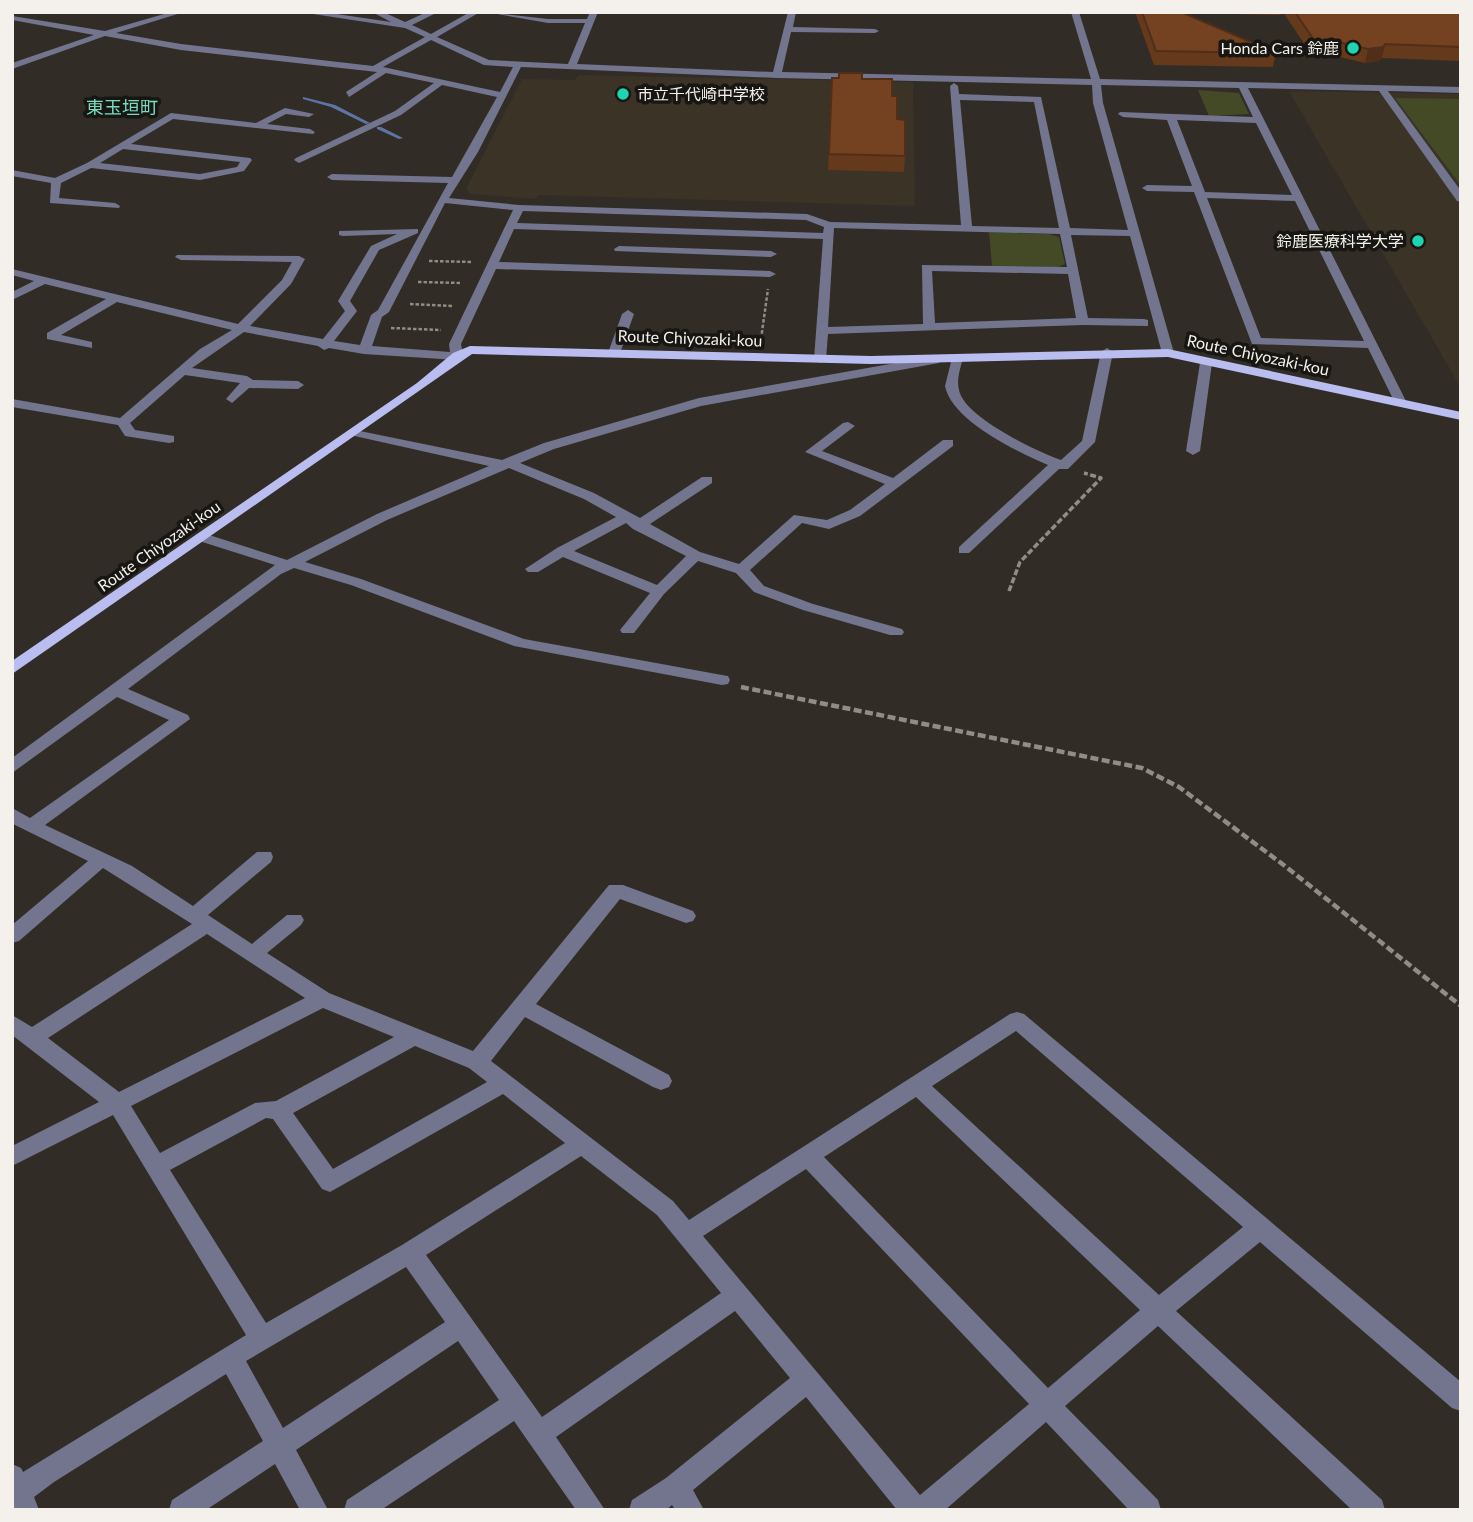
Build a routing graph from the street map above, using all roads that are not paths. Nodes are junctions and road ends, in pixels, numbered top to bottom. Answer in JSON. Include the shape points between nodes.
{"nodes":[{"id":1,"x":180,"y":12,"type":"edge"},
{"id":2,"x":304,"y":12,"type":"edge"},
{"id":3,"x":376,"y":12,"type":"edge"},
{"id":4,"x":434,"y":12,"type":"edge"},
{"id":5,"x":450,"y":12,"type":"edge"},
{"id":6,"x":476,"y":12,"type":"edge"},
{"id":7,"x":490,"y":12,"type":"edge"},
{"id":8,"x":792,"y":12,"type":"edge"},
{"id":9,"x":1075,"y":12,"type":"edge"},
{"id":10,"x":51,"y":13,"type":"edge"},
{"id":11,"x":592,"y":17,"type":"edge"},
{"id":12,"x":12,"y":18,"type":"edge"},
{"id":13,"x":32,"y":21,"type":"junction"},
{"id":14,"x":459,"y":22,"type":"junction"},
{"id":15,"x":404,"y":26,"type":"junction"},
{"id":16,"x":788,"y":29,"type":"junction"},
{"id":17,"x":12,"y":30,"type":"edge"},
{"id":18,"x":875,"y":31,"type":"dead end"},
{"id":19,"x":102,"y":35,"type":"junction"},
{"id":20,"x":429,"y":38,"type":"junction"},
{"id":21,"x":518,"y":65,"type":"junction"},
{"id":22,"x":12,"y":66,"type":"edge"},
{"id":23,"x":571,"y":67,"type":"junction"},
{"id":24,"x":374,"y":69,"type":"junction"},
{"id":25,"x":385,"y":70,"type":"junction"},
{"id":26,"x":777,"y":75,"type":"junction"},
{"id":27,"x":954,"y":79,"type":"junction"},
{"id":28,"x":442,"y":81,"type":"junction"},
{"id":29,"x":1096,"y":82,"type":"junction"},
{"id":30,"x":1242,"y":85,"type":"junction"},
{"id":31,"x":1381,"y":88,"type":"junction"},
{"id":32,"x":1461,"y":90,"type":"edge"},
{"id":33,"x":348,"y":94,"type":"dead end"},
{"id":34,"x":502,"y":95,"type":"junction"},
{"id":35,"x":955,"y":97,"type":"junction"},
{"id":36,"x":309,"y":114,"type":"dead end"},
{"id":37,"x":1123,"y":114,"type":"dead end"},
{"id":38,"x":1171,"y":117,"type":"junction"},
{"id":39,"x":1260,"y":120,"type":"junction"},
{"id":40,"x":257,"y":126,"type":"junction"},
{"id":41,"x":310,"y":132,"type":"dead end"},
{"id":42,"x":121,"y":146,"type":"junction"},
{"id":43,"x":299,"y":160,"type":"dead end"},
{"id":44,"x":90,"y":165,"type":"junction"},
{"id":45,"x":12,"y":173,"type":"edge"},
{"id":46,"x":332,"y":177,"type":"dead end"},
{"id":47,"x":454,"y":180,"type":"junction"},
{"id":48,"x":56,"y":181,"type":"junction"},
{"id":49,"x":1147,"y":188,"type":"dead end"},
{"id":50,"x":1457,"y":189,"type":"edge"},
{"id":51,"x":1199,"y":192,"type":"junction"},
{"id":52,"x":1299,"y":198,"type":"junction"},
{"id":53,"x":1461,"y":199,"type":"edge"},
{"id":54,"x":442,"y":200,"type":"junction"},
{"id":55,"x":115,"y":206,"type":"dead end"},
{"id":56,"x":519,"y":208,"type":"junction"},
{"id":57,"x":510,"y":226,"type":"junction"},
{"id":58,"x":967,"y":229,"type":"junction"},
{"id":59,"x":420,"y":231,"type":"junction"},
{"id":60,"x":828,"y":231,"type":"junction"},
{"id":61,"x":1066,"y":231,"type":"junction"},
{"id":62,"x":343,"y":233,"type":"dead end"},
{"id":63,"x":1132,"y":233,"type":"junction"},
{"id":64,"x":620,"y":249,"type":"dead end"},
{"id":65,"x":771,"y":254,"type":"dead end"},
{"id":66,"x":181,"y":257,"type":"dead end"},
{"id":67,"x":492,"y":264,"type":"junction"},
{"id":68,"x":1073,"y":271,"type":"junction"},
{"id":69,"x":12,"y":272,"type":"edge"},
{"id":70,"x":770,"y":274,"type":"road end"},
{"id":71,"x":44,"y":280,"type":"junction"},
{"id":72,"x":12,"y":297,"type":"edge"},
{"id":73,"x":116,"y":298,"type":"junction"},
{"id":74,"x":628,"y":314,"type":"dead end"},
{"id":75,"x":1083,"y":321,"type":"junction"},
{"id":76,"x":1144,"y":323,"type":"dead end"},
{"id":77,"x":929,"y":327,"type":"junction"},
{"id":78,"x":240,"y":328,"type":"junction"},
{"id":79,"x":821,"y":331,"type":"junction"},
{"id":80,"x":88,"y":345,"type":"dead end"},
{"id":81,"x":1374,"y":345,"type":"junction"},
{"id":82,"x":324,"y":346,"type":"junction"},
{"id":83,"x":364,"y":350,"type":"junction"},
{"id":84,"x":1107,"y":352,"type":"junction"},
{"id":85,"x":614,"y":353,"type":"junction"},
{"id":86,"x":1168,"y":353,"type":"junction"},
{"id":87,"x":457,"y":356,"type":"junction"},
{"id":88,"x":952,"y":358,"type":"junction"},
{"id":89,"x":820,"y":359,"type":"junction"},
{"id":90,"x":1206,"y":363,"type":"junction"},
{"id":91,"x":184,"y":371,"type":"junction"},
{"id":92,"x":246,"y":384,"type":"junction"},
{"id":93,"x":298,"y":385,"type":"dead end"},
{"id":94,"x":232,"y":399,"type":"dead end"},
{"id":95,"x":12,"y":403,"type":"edge"},
{"id":96,"x":1401,"y":403,"type":"junction"},
{"id":97,"x":1461,"y":416,"type":"edge"},
{"id":98,"x":123,"y":422,"type":"junction"},
{"id":99,"x":848,"y":426,"type":"dead end"},
{"id":100,"x":355,"y":432,"type":"junction"},
{"id":101,"x":169,"y":439,"type":"dead end"},
{"id":102,"x":948,"y":443,"type":"dead end"},
{"id":103,"x":1193,"y":451,"type":"dead end"},
{"id":104,"x":506,"y":463,"type":"junction"},
{"id":105,"x":1060,"y":465,"type":"junction"},
{"id":106,"x":707,"y":480,"type":"dead end"},
{"id":107,"x":895,"y":482,"type":"junction"},
{"id":108,"x":631,"y":522,"type":"junction"},
{"id":109,"x":201,"y":537,"type":"junction"},
{"id":110,"x":964,"y":550,"type":"dead end"},
{"id":111,"x":562,"y":551,"type":"junction"},
{"id":112,"x":695,"y":555,"type":"junction"},
{"id":113,"x":291,"y":564,"type":"junction"},
{"id":114,"x":533,"y":569,"type":"dead end"},
{"id":115,"x":741,"y":570,"type":"junction"},
{"id":116,"x":659,"y":591,"type":"junction"},
{"id":117,"x":628,"y":631,"type":"dead end"},
{"id":118,"x":896,"y":632,"type":"dead end"},
{"id":119,"x":16,"y":662,"type":"edge"},
{"id":120,"x":722,"y":680,"type":"road end"},
{"id":121,"x":118,"y":691,"type":"junction"},
{"id":122,"x":12,"y":767,"type":"edge"},
{"id":123,"x":19,"y":821,"type":"edge"},
{"id":124,"x":264,"y":857,"type":"dead end"},
{"id":125,"x":101,"y":860,"type":"junction"},
{"id":126,"x":686,"y":916,"type":"dead end"},
{"id":127,"x":294,"y":920,"type":"dead end"},
{"id":128,"x":199,"y":921,"type":"junction"},
{"id":129,"x":12,"y":936,"type":"edge"},
{"id":130,"x":252,"y":955,"type":"junction"},
{"id":131,"x":322,"y":999,"type":"junction"},
{"id":132,"x":522,"y":1006,"type":"junction"},
{"id":133,"x":12,"y":1023,"type":"edge"},
{"id":134,"x":415,"y":1037,"type":"junction"},
{"id":135,"x":32,"y":1038,"type":"junction"},
{"id":136,"x":477,"y":1062,"type":"junction"},
{"id":137,"x":661,"y":1081,"type":"dead end"},
{"id":138,"x":504,"y":1083,"type":"junction"},
{"id":139,"x":917,"y":1085,"type":"junction"},
{"id":140,"x":117,"y":1104,"type":"junction"},
{"id":141,"x":279,"y":1110,"type":"junction"},
{"id":142,"x":581,"y":1144,"type":"junction"},
{"id":143,"x":808,"y":1156,"type":"junction"},
{"id":144,"x":12,"y":1157,"type":"edge"},
{"id":145,"x":155,"y":1167,"type":"junction"},
{"id":146,"x":1260,"y":1228,"type":"junction"},
{"id":147,"x":687,"y":1234,"type":"junction"},
{"id":148,"x":410,"y":1252,"type":"junction"},
{"id":149,"x":737,"y":1296,"type":"junction"},
{"id":150,"x":1158,"y":1310,"type":"junction"},
{"id":151,"x":461,"y":1325,"type":"junction"},
{"id":152,"x":262,"y":1339,"type":"junction"},
{"id":153,"x":230,"y":1357,"type":"junction"},
{"id":154,"x":806,"y":1381,"type":"junction"},
{"id":155,"x":1461,"y":1399,"type":"edge"},
{"id":156,"x":516,"y":1404,"type":"junction"},
{"id":157,"x":1047,"y":1405,"type":"junction"},
{"id":158,"x":539,"y":1434,"type":"junction"},
{"id":159,"x":280,"y":1446,"type":"junction"},
{"id":160,"x":675,"y":1487,"type":"junction"},
{"id":161,"x":17,"y":1494,"type":"edge"},
{"id":162,"x":182,"y":1510,"type":"edge"},
{"id":163,"x":315,"y":1510,"type":"edge"},
{"id":164,"x":357,"y":1510,"type":"edge"},
{"id":165,"x":592,"y":1510,"type":"edge"},
{"id":166,"x":642,"y":1510,"type":"edge"},
{"id":167,"x":691,"y":1510,"type":"edge"},
{"id":168,"x":915,"y":1510,"type":"edge"},
{"id":169,"x":924,"y":1510,"type":"edge"},
{"id":170,"x":1148,"y":1510,"type":"edge"},
{"id":171,"x":1372,"y":1510,"type":"edge"}],
"edges":[{"from":1,"to":19,"type":"street"},
{"from":2,"to":15,"type":"street"},
{"from":3,"to":15,"type":"street"},
{"from":4,"to":15,"type":"street"},
{"from":5,"to":14,"type":"street"},
{"from":6,"to":14,"type":"street"},
{"from":7,"to":11,"type":"street","via":[[548,21]]},
{"from":8,"to":16,"type":"street"},
{"from":9,"to":29,"type":"street"},
{"from":10,"to":13,"type":"street"},
{"from":11,"to":23,"type":"street"},
{"from":12,"to":13,"type":"street"},
{"from":13,"to":17,"type":"street"},
{"from":13,"to":19,"type":"street"},
{"from":14,"to":20,"type":"street"},
{"from":15,"to":20,"type":"street"},
{"from":16,"to":18,"type":"street"},
{"from":16,"to":26,"type":"street"},
{"from":19,"to":22,"type":"street"},
{"from":19,"to":24,"type":"street"},
{"from":20,"to":21,"type":"street","via":[[478,62]]},
{"from":20,"to":24,"type":"street"},
{"from":21,"to":23,"type":"street"},
{"from":21,"to":34,"type":"street"},
{"from":23,"to":26,"type":"street"},
{"from":24,"to":25,"type":"street"},
{"from":25,"to":28,"type":"street"},
{"from":25,"to":33,"type":"street"},
{"from":26,"to":27,"type":"street"},
{"from":27,"to":29,"type":"street"},
{"from":27,"to":35,"type":"street"},
{"from":28,"to":34,"type":"street"},
{"from":28,"to":43,"type":"street","via":[[398,113]]},
{"from":29,"to":30,"type":"street"},
{"from":29,"to":63,"type":"street"},
{"from":30,"to":31,"type":"street"},
{"from":30,"to":39,"type":"street"},
{"from":31,"to":32,"type":"street"},
{"from":31,"to":50,"type":"street"},
{"from":34,"to":47,"type":"street"},
{"from":35,"to":58,"type":"street"},
{"from":35,"to":61,"type":"street","via":[[1038,99]]},
{"from":36,"to":40,"type":"street","via":[[285,111]]},
{"from":37,"to":38,"type":"street"},
{"from":38,"to":39,"type":"street"},
{"from":38,"to":51,"type":"street"},
{"from":39,"to":52,"type":"street"},
{"from":40,"to":41,"type":"street"},
{"from":40,"to":42,"type":"street","via":[[171,116]]},
{"from":42,"to":44,"type":"street"},
{"from":42,"to":44,"type":"street","via":[[247,160],[240,169],[200,177]]},
{"from":44,"to":48,"type":"street"},
{"from":45,"to":48,"type":"street"},
{"from":46,"to":47,"type":"street"},
{"from":47,"to":54,"type":"street"},
{"from":48,"to":55,"type":"street","via":[[54,201]]},
{"from":49,"to":51,"type":"street"},
{"from":50,"to":53,"type":"street"},
{"from":51,"to":52,"type":"street"},
{"from":51,"to":81,"type":"street","via":[[1256,341]]},
{"from":52,"to":81,"type":"street"},
{"from":54,"to":56,"type":"street"},
{"from":54,"to":59,"type":"street"},
{"from":56,"to":57,"type":"street"},
{"from":56,"to":60,"type":"street","via":[[807,218],[819,219]]},
{"from":57,"to":60,"type":"street"},
{"from":57,"to":67,"type":"street"},
{"from":58,"to":60,"type":"street"},
{"from":58,"to":61,"type":"street"},
{"from":59,"to":62,"type":"street"},
{"from":59,"to":82,"type":"street","via":[[375,248],[344,301],[351,310]]},
{"from":59,"to":83,"type":"street","via":[[411,261],[377,315]]},
{"from":60,"to":79,"type":"street"},
{"from":61,"to":63,"type":"street"},
{"from":61,"to":68,"type":"street"},
{"from":63,"to":86,"type":"street"},
{"from":64,"to":65,"type":"street"},
{"from":66,"to":78,"type":"street","via":[[299,259],[287,282]]},
{"from":67,"to":70,"type":"street"},
{"from":67,"to":87,"type":"street","via":[[455,344]]},
{"from":68,"to":75,"type":"street"},
{"from":68,"to":77,"type":"street","via":[[926,267]]},
{"from":69,"to":71,"type":"street"},
{"from":71,"to":72,"type":"street"},
{"from":71,"to":73,"type":"street"},
{"from":73,"to":78,"type":"street"},
{"from":73,"to":80,"type":"street","via":[[51,336]]},
{"from":74,"to":85,"type":"street"},
{"from":75,"to":76,"type":"street"},
{"from":75,"to":77,"type":"street"},
{"from":77,"to":79,"type":"street"},
{"from":78,"to":82,"type":"street"},
{"from":78,"to":91,"type":"street"},
{"from":79,"to":89,"type":"street"},
{"from":81,"to":96,"type":"street"},
{"from":82,"to":83,"type":"street"},
{"from":83,"to":87,"type":"street"},
{"from":84,"to":86,"type":"main road","name":"Route Chiyozaki-kou"},
{"from":84,"to":88,"type":"main road","name":"Route Chiyozaki-kou"},
{"from":84,"to":105,"type":"street","via":[[1088,442]]},
{"from":85,"to":87,"type":"main road","name":"Route Chiyozaki-kou","via":[[489,348]]},
{"from":85,"to":89,"type":"main road","name":"Route Chiyozaki-kou"},
{"from":86,"to":90,"type":"main road","name":"Route Chiyozaki-kou"},
{"from":87,"to":100,"type":"main road","name":"Route Chiyozaki-kou"},
{"from":88,"to":89,"type":"main road","name":"Route Chiyozaki-kou"},
{"from":88,"to":104,"type":"street","via":[[699,401]]},
{"from":88,"to":105,"type":"street","via":[[951,386],[961,403],[1000,436]]},
{"from":90,"to":96,"type":"main road","name":"Route Chiyozaki-kou"},
{"from":90,"to":103,"type":"street"},
{"from":91,"to":92,"type":"street","via":[[247,380]]},
{"from":91,"to":98,"type":"street"},
{"from":92,"to":93,"type":"street"},
{"from":92,"to":94,"type":"street"},
{"from":95,"to":98,"type":"street"},
{"from":96,"to":97,"type":"main road","name":"Route Chiyozaki-kou"},
{"from":98,"to":101,"type":"street","via":[[130,433]]},
{"from":99,"to":107,"type":"street","via":[[812,452]]},
{"from":100,"to":104,"type":"street"},
{"from":100,"to":109,"type":"main road","name":"Route Chiyozaki-kou"},
{"from":102,"to":107,"type":"street"},
{"from":104,"to":108,"type":"street","via":[[589,496]]},
{"from":104,"to":113,"type":"street","via":[[382,517]]},
{"from":105,"to":110,"type":"street"},
{"from":106,"to":108,"type":"street"},
{"from":107,"to":115,"type":"street","via":[[855,513],[829,525],[799,518]]},
{"from":108,"to":111,"type":"street"},
{"from":108,"to":112,"type":"street"},
{"from":109,"to":113,"type":"street"},
{"from":109,"to":119,"type":"main road","name":"Route Chiyozaki-kou"},
{"from":111,"to":114,"type":"street"},
{"from":111,"to":116,"type":"street"},
{"from":112,"to":115,"type":"street"},
{"from":112,"to":116,"type":"street"},
{"from":113,"to":120,"type":"street","via":[[356,582],[520,643]]},
{"from":113,"to":121,"type":"street"},
{"from":115,"to":118,"type":"street","via":[[759,589]]},
{"from":116,"to":117,"type":"street"},
{"from":121,"to":122,"type":"street"},
{"from":121,"to":123,"type":"street","via":[[182,719]]},
{"from":123,"to":125,"type":"street"},
{"from":124,"to":128,"type":"street"},
{"from":125,"to":128,"type":"street"},
{"from":125,"to":129,"type":"street"},
{"from":126,"to":132,"type":"street","via":[[616,890]]},
{"from":127,"to":130,"type":"street"},
{"from":128,"to":130,"type":"street"},
{"from":128,"to":135,"type":"street"},
{"from":130,"to":131,"type":"street"},
{"from":131,"to":134,"type":"street"},
{"from":131,"to":140,"type":"street"},
{"from":132,"to":136,"type":"street"},
{"from":132,"to":137,"type":"street"},
{"from":133,"to":135,"type":"street"},
{"from":134,"to":136,"type":"street"},
{"from":134,"to":141,"type":"street"},
{"from":135,"to":140,"type":"street"},
{"from":136,"to":138,"type":"street"},
{"from":138,"to":141,"type":"street","via":[[330,1182]]},
{"from":138,"to":142,"type":"street"},
{"from":139,"to":143,"type":"street"},
{"from":139,"to":146,"type":"street","via":[[1017,1020]]},
{"from":139,"to":150,"type":"street"},
{"from":140,"to":144,"type":"street"},
{"from":140,"to":145,"type":"street"},
{"from":141,"to":145,"type":"street","via":[[263,1110]]},
{"from":142,"to":147,"type":"street","via":[[666,1208]]},
{"from":142,"to":148,"type":"street"},
{"from":143,"to":147,"type":"street"},
{"from":143,"to":157,"type":"street"},
{"from":145,"to":152,"type":"street"},
{"from":146,"to":150,"type":"street"},
{"from":146,"to":155,"type":"street"},
{"from":147,"to":149,"type":"street"},
{"from":148,"to":151,"type":"street"},
{"from":148,"to":152,"type":"street"},
{"from":149,"to":154,"type":"street"},
{"from":149,"to":158,"type":"street"},
{"from":150,"to":157,"type":"street"},
{"from":150,"to":171,"type":"street"},
{"from":151,"to":156,"type":"street"},
{"from":151,"to":159,"type":"street"},
{"from":152,"to":153,"type":"street"},
{"from":153,"to":159,"type":"street"},
{"from":153,"to":161,"type":"street"},
{"from":154,"to":160,"type":"street"},
{"from":154,"to":168,"type":"street"},
{"from":156,"to":158,"type":"street"},
{"from":156,"to":164,"type":"street"},
{"from":157,"to":169,"type":"street"},
{"from":157,"to":170,"type":"street"},
{"from":158,"to":165,"type":"street"},
{"from":159,"to":162,"type":"street"},
{"from":159,"to":163,"type":"street"},
{"from":160,"to":166,"type":"street"},
{"from":160,"to":167,"type":"street"}]}
